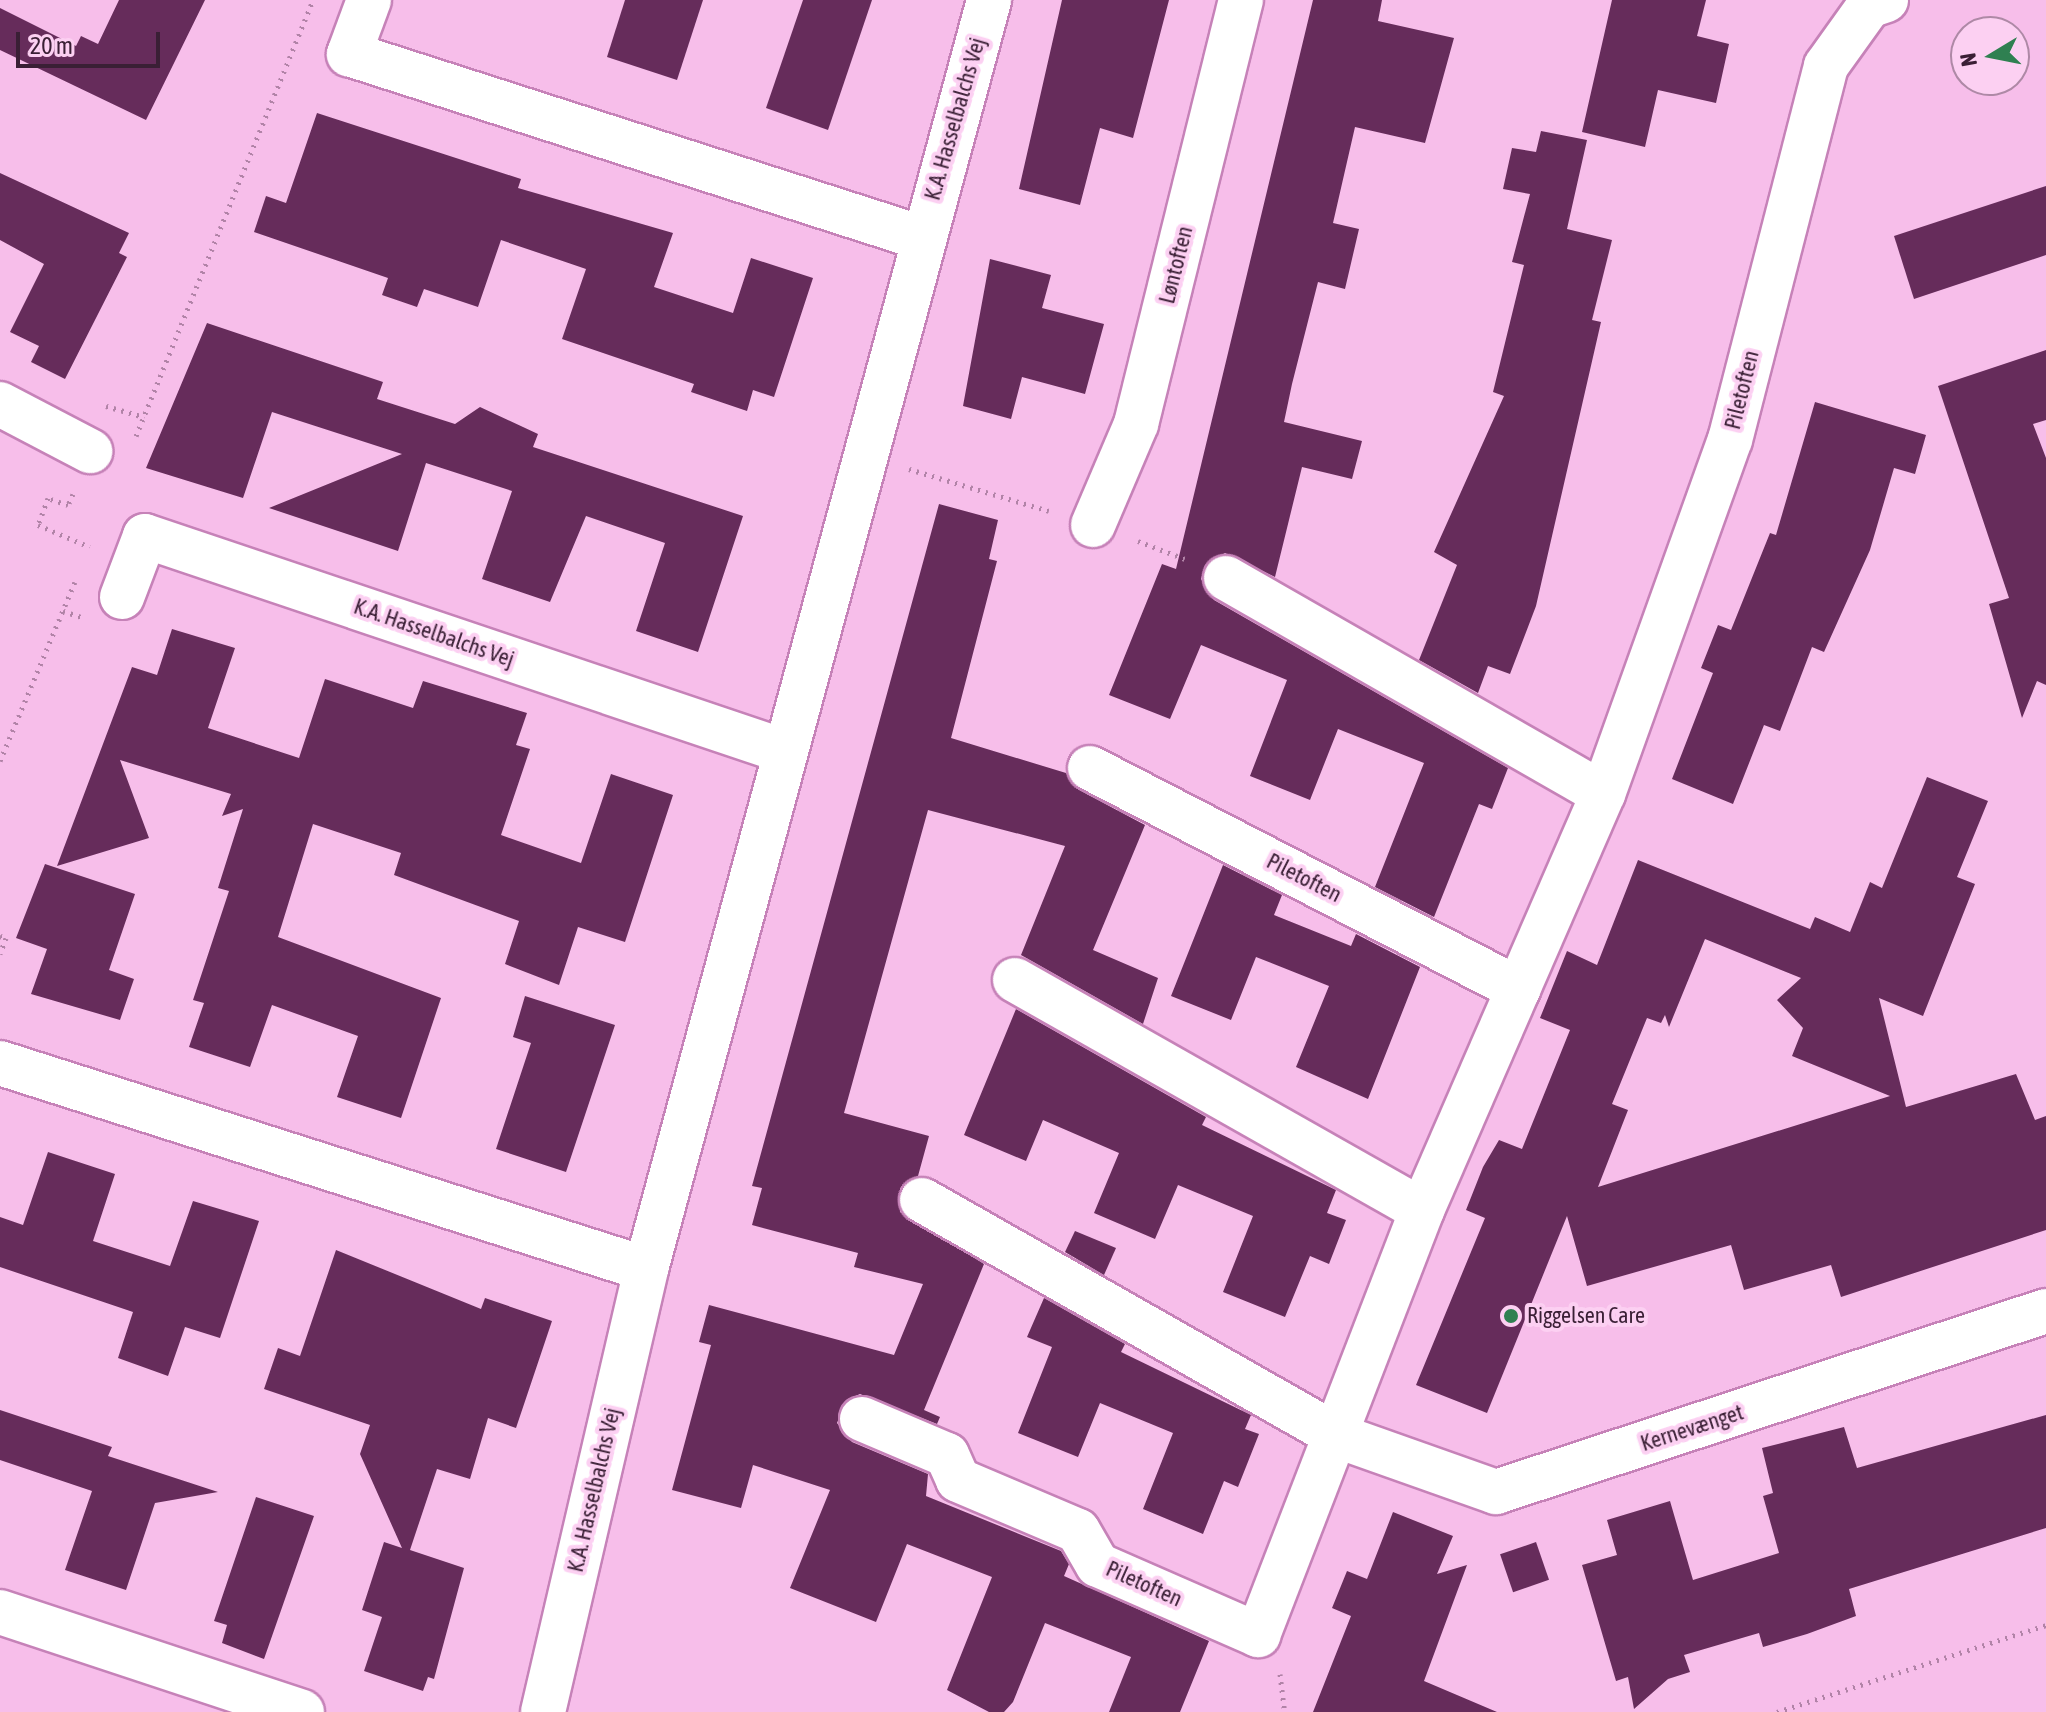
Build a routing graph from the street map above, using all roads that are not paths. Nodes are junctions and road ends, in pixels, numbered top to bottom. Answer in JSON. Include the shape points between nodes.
{"nodes":[{"id":1,"x":369,"y":0,"type":"edge"},
{"id":2,"x":989,"y":0,"type":"edge"},
{"id":3,"x":1241,"y":0,"type":"edge"},
{"id":4,"x":1886,"y":0,"type":"edge"},
{"id":5,"x":922,"y":238,"type":"junction"},
{"id":6,"x":0,"y":404,"type":"edge"},
{"id":7,"x":90,"y":451,"type":"road end"},
{"id":8,"x":1093,"y":525,"type":"dead end"},
{"id":9,"x":1226,"y":578,"type":"dead end"},
{"id":10,"x":122,"y":597,"type":"dead end"},
{"id":11,"x":784,"y":751,"type":"junction"},
{"id":12,"x":1090,"y":768,"type":"dead end"},
{"id":13,"x":1603,"y":794,"type":"junction"},
{"id":14,"x":1015,"y":980,"type":"dead end"},
{"id":15,"x":1518,"y":989,"type":"junction"},
{"id":16,"x":0,"y":1063,"type":"edge"},
{"id":17,"x":922,"y":1200,"type":"dead end"},
{"id":18,"x":1422,"y":1210,"type":"junction"},
{"id":19,"x":646,"y":1269,"type":"junction"},
{"id":20,"x":2046,"y":1311,"type":"edge"},
{"id":21,"x":862,"y":1419,"type":"dead end"},
{"id":22,"x":1338,"y":1436,"type":"junction"},
{"id":23,"x":0,"y":1612,"type":"edge"},
{"id":24,"x":302,"y":1712,"type":"edge"},
{"id":25,"x":543,"y":1712,"type":"edge"}],
"edges":[{"from":1,"to":5,"type":"street","via":[[349,54]]},
{"from":2,"to":5,"type":"street","name":"K.A. Hasselbalchs Vej"},
{"from":3,"to":8,"type":"street","name":"Løntoften","via":[[1136,424]]},
{"from":4,"to":13,"type":"street","name":"Piletoften","via":[[1869,6],[1826,66],[1730,440]]},
{"from":5,"to":11,"type":"street","name":"K.A. Hasselbalchs Vej"},
{"from":6,"to":7,"type":"street"},
{"from":9,"to":13,"type":"street"},
{"from":10,"to":11,"type":"street","name":"K.A. Hasselbalchs Vej","via":[[145,536]]},
{"from":11,"to":19,"type":"street","name":"K.A. Hasselbalchs Vej"},
{"from":12,"to":15,"type":"street","name":"Piletoften"},
{"from":13,"to":15,"type":"street","name":"Piletoften"},
{"from":14,"to":18,"type":"street"},
{"from":15,"to":18,"type":"street","name":"Piletoften"},
{"from":16,"to":19,"type":"street"},
{"from":17,"to":22,"type":"street"},
{"from":18,"to":22,"type":"street","name":"Piletoften"},
{"from":19,"to":25,"type":"street","name":"K.A. Hasselbalchs Vej"},
{"from":20,"to":22,"type":"street","name":"Kernevænget","via":[[1496,1492]]},
{"from":21,"to":22,"type":"street","name":"Piletoften","via":[[947,1455],[958,1480],[1078,1531],[1098,1565],[1258,1635]]},
{"from":23,"to":24,"type":"street"}]}
